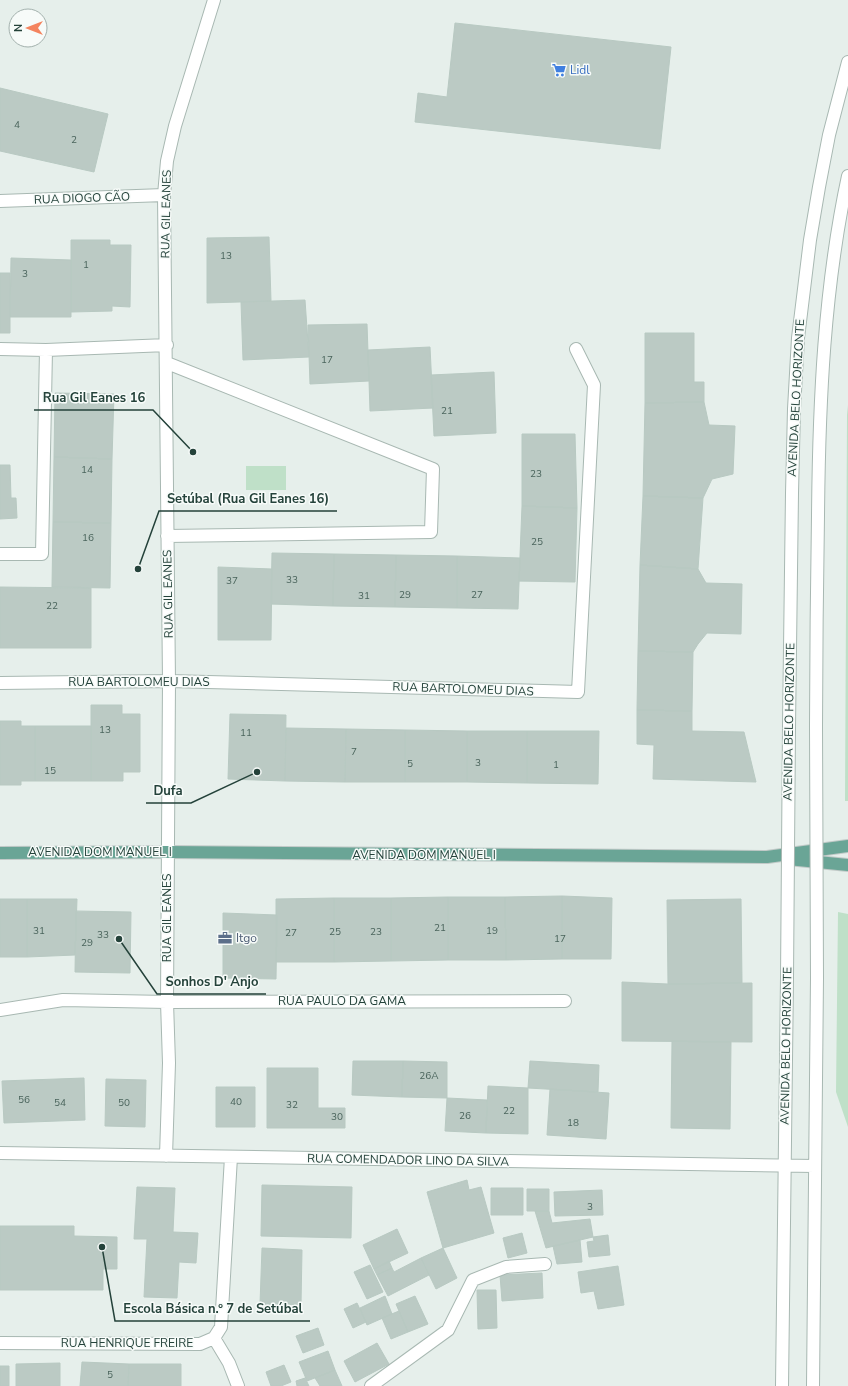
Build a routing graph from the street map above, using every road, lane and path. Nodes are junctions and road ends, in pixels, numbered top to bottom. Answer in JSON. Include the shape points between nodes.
{"nodes":[{"id":1,"x":214,"y":0,"type":"edge"},
{"id":2,"x":848,"y":62,"type":"edge"},
{"id":3,"x":848,"y":176,"type":"edge"},
{"id":4,"x":164,"y":195,"type":"junction"},
{"id":5,"x":0,"y":201,"type":"edge"},
{"id":6,"x":166,"y":345,"type":"junction"},
{"id":7,"x":0,"y":349,"type":"edge"},
{"id":8,"x":576,"y":349,"type":"dead end"},
{"id":9,"x":46,"y":350,"type":"junction"},
{"id":10,"x":166,"y":363,"type":"junction"},
{"id":11,"x":167,"y":536,"type":"junction"},
{"id":12,"x":0,"y":554,"type":"edge"},
{"id":13,"x":169,"y":681,"type":"junction"},
{"id":14,"x":0,"y":683,"type":"edge"},
{"id":15,"x":848,"y":846,"type":"edge"},
{"id":16,"x":167,"y":852,"type":"junction"},
{"id":17,"x":0,"y":853,"type":"edge"},
{"id":18,"x":767,"y":857,"type":"junction"},
{"id":19,"x":848,"y":865,"type":"edge"},
{"id":20,"x":565,"y":1001,"type":"dead end"},
{"id":21,"x":166,"y":1002,"type":"junction"},
{"id":22,"x":0,"y":1010,"type":"edge"},
{"id":23,"x":0,"y":1153,"type":"edge"},
{"id":24,"x":166,"y":1156,"type":"junction"},
{"id":25,"x":231,"y":1157,"type":"junction"},
{"id":26,"x":784,"y":1166,"type":"junction"},
{"id":27,"x":815,"y":1166,"type":"junction"},
{"id":28,"x":545,"y":1264,"type":"dead end"},
{"id":29,"x":214,"y":1338,"type":"junction"},
{"id":30,"x":0,"y":1343,"type":"edge"},
{"id":31,"x":238,"y":1386,"type":"edge"},
{"id":32,"x":371,"y":1386,"type":"edge"},
{"id":33,"x":782,"y":1386,"type":"edge"},
{"id":34,"x":813,"y":1386,"type":"edge"}],
"edges":[{"from":1,"to":4,"type":"street","name":"RUA GIL EANES","via":[[175,126],[167,161]]},
{"from":2,"to":26,"type":"street","name":"AVENIDA BELO HORIZONTE","bridge":true,"via":[[829,135],[818,195],[798,338],[792,493]]},
{"from":3,"to":27,"type":"street","name":"AVENIDA BELO HORIZONTE","bridge":true,"via":[[827,316],[818,467]]},
{"from":4,"to":5,"type":"street","name":"RUA DIOGO CÃO"},
{"from":4,"to":6,"type":"street","name":"RUA GIL EANES"},
{"from":6,"to":9,"type":"street"},
{"from":6,"to":10,"type":"street","name":"RUA GIL EANES"},
{"from":7,"to":9,"type":"street"},
{"from":8,"to":13,"type":"street","name":"RUA BARTOLOMEU DIAS","via":[[594,384],[578,692]]},
{"from":9,"to":12,"type":"street","via":[[42,554]]},
{"from":10,"to":11,"type":"street","name":"RUA GIL EANES"},
{"from":10,"to":11,"type":"street","name":"RUA GIL EANES","via":[[433,469],[431,532]]},
{"from":11,"to":13,"type":"street","name":"RUA GIL EANES"},
{"from":13,"to":14,"type":"street","name":"RUA BARTOLOMEU DIAS"},
{"from":13,"to":16,"type":"street","name":"RUA GIL EANES"},
{"from":15,"to":18,"type":"main road","name":"AVENIDA DOM MANUEL I"},
{"from":16,"to":17,"type":"main road","name":"AVENIDA DOM MANUEL I"},
{"from":16,"to":18,"type":"main road","name":"AVENIDA DOM MANUEL I"},
{"from":16,"to":21,"type":"street","name":"RUA GIL EANES"},
{"from":18,"to":19,"type":"main road"},
{"from":20,"to":21,"type":"street","name":"RUA PAULO DA GAMA"},
{"from":21,"to":22,"type":"street","name":"RUA PAULO DA GAMA","via":[[63,1000]]},
{"from":21,"to":24,"type":"street","name":"RUA GIL EANES","via":[[169,1062]]},
{"from":23,"to":24,"type":"street","name":"RUA COMENDADOR LINO DA SILVA"},
{"from":24,"to":25,"type":"street","name":"RUA COMENDADOR LINO DA SILVA"},
{"from":25,"to":26,"type":"street","name":"RUA COMENDADOR LINO DA SILVA"},
{"from":25,"to":29,"type":"street","via":[[221,1327]]},
{"from":26,"to":27,"type":"street","name":"RUA COMENDADOR LINO DA SILVA"},
{"from":26,"to":33,"type":"street","name":"AVENIDA BELO HORIZONTE"},
{"from":27,"to":34,"type":"street","name":"AVENIDA BELO HORIZONTE"},
{"from":28,"to":32,"type":"street","via":[[506,1267],[473,1280],[448,1330]]},
{"from":29,"to":30,"type":"street","name":"RUA HENRIQUE FREIRE","via":[[200,1344]]},
{"from":29,"to":31,"type":"street","via":[[229,1363]]}]}
